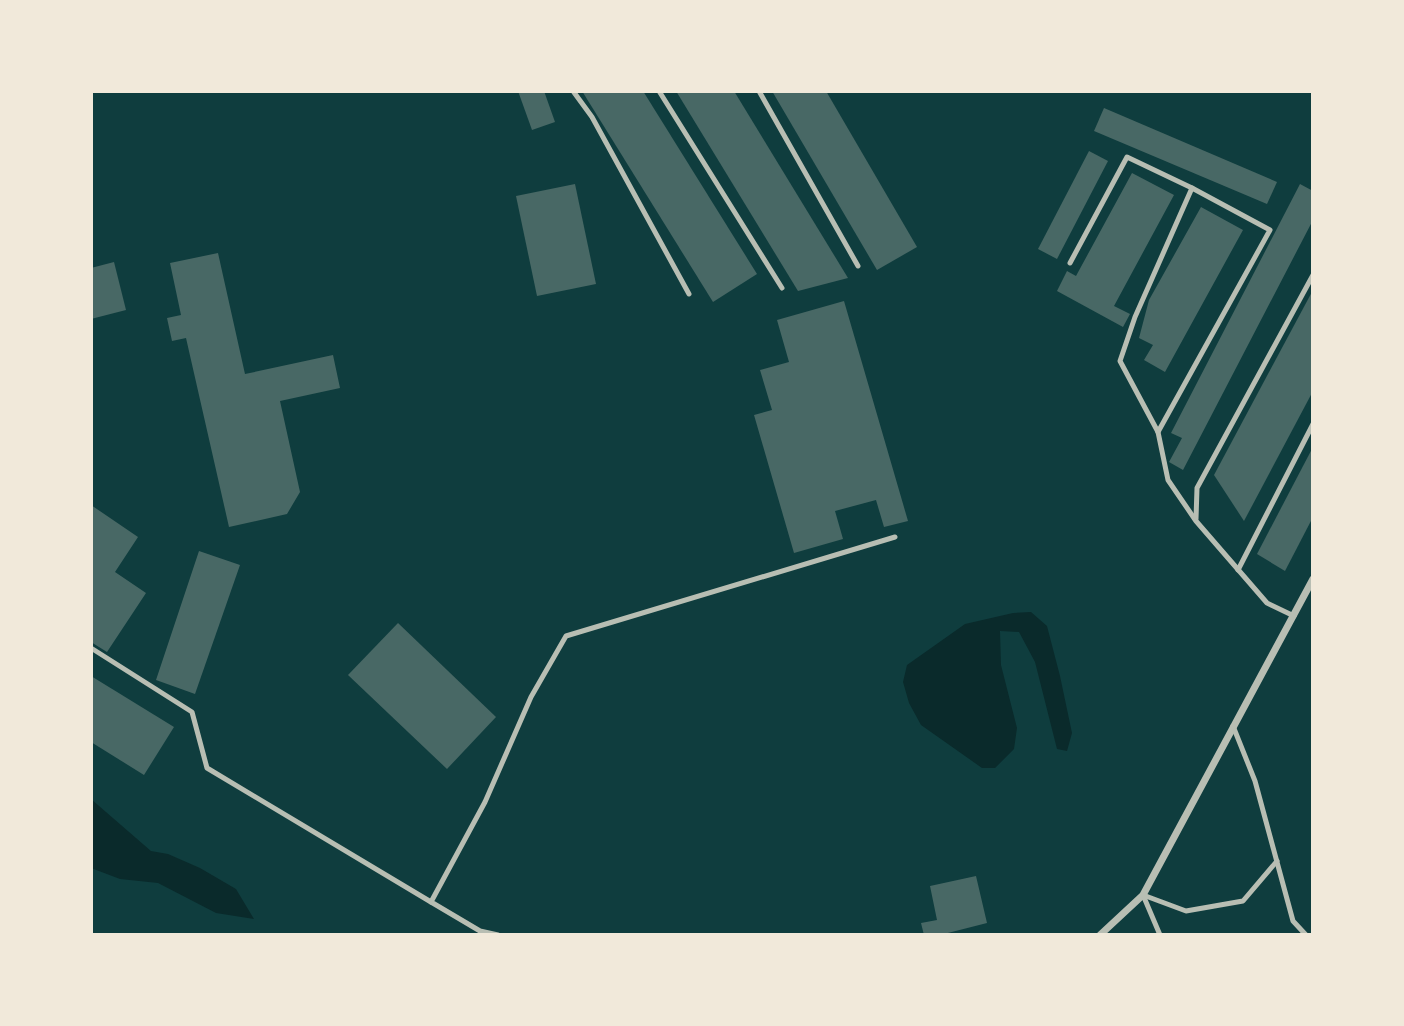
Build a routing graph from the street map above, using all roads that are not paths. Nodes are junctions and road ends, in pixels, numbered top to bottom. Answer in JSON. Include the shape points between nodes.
{"nodes":[{"id":1,"x":573,"y":91,"type":"edge"},
{"id":2,"x":659,"y":91,"type":"edge"},
{"id":3,"x":759,"y":91,"type":"edge"},
{"id":4,"x":1192,"y":188,"type":"junction"},
{"id":5,"x":1070,"y":263,"type":"dead end"},
{"id":6,"x":858,"y":266,"type":"dead end"},
{"id":7,"x":1313,"y":275,"type":"edge"},
{"id":8,"x":782,"y":288,"type":"dead end"},
{"id":9,"x":689,"y":294,"type":"dead end"},
{"id":10,"x":1313,"y":424,"type":"edge"},
{"id":11,"x":1158,"y":432,"type":"junction"},
{"id":12,"x":1196,"y":521,"type":"junction"},
{"id":13,"x":895,"y":537,"type":"dead end"},
{"id":14,"x":1238,"y":570,"type":"junction"},
{"id":15,"x":1313,"y":579,"type":"edge"},
{"id":16,"x":1294,"y":616,"type":"junction"},
{"id":17,"x":91,"y":648,"type":"edge"},
{"id":18,"x":1233,"y":726,"type":"junction"},
{"id":19,"x":1277,"y":861,"type":"junction"},
{"id":20,"x":1143,"y":895,"type":"junction"},
{"id":21,"x":431,"y":902,"type":"junction"},
{"id":22,"x":498,"y":935,"type":"edge"},
{"id":23,"x":1100,"y":935,"type":"edge"},
{"id":24,"x":1160,"y":935,"type":"edge"},
{"id":25,"x":1306,"y":935,"type":"edge"}],
"edges":[{"from":1,"to":9,"type":"lane","via":[[592,117]]},
{"from":2,"to":8,"type":"lane"},
{"from":3,"to":6,"type":"lane"},
{"from":4,"to":5,"type":"lane","via":[[1126,157]]},
{"from":4,"to":11,"type":"lane","via":[[1120,361]]},
{"from":4,"to":11,"type":"lane","via":[[1270,230]]},
{"from":7,"to":12,"type":"lane","via":[[1197,488]]},
{"from":10,"to":14,"type":"lane"},
{"from":11,"to":12,"type":"lane","via":[[1168,480]]},
{"from":12,"to":14,"type":"lane"},
{"from":13,"to":21,"type":"lane","via":[[566,636],[531,697],[485,802]]},
{"from":14,"to":16,"type":"lane","via":[[1267,603]]},
{"from":15,"to":16,"type":"street"},
{"from":16,"to":18,"type":"street"},
{"from":17,"to":21,"type":"lane","via":[[192,712],[207,768]]},
{"from":18,"to":19,"type":"lane","via":[[1255,781]]},
{"from":18,"to":20,"type":"street"},
{"from":19,"to":20,"type":"lane","via":[[1243,901],[1186,911]]},
{"from":19,"to":25,"type":"lane","via":[[1293,921]]},
{"from":20,"to":23,"type":"street"},
{"from":20,"to":24,"type":"lane"},
{"from":21,"to":22,"type":"lane","via":[[480,931]]}]}
